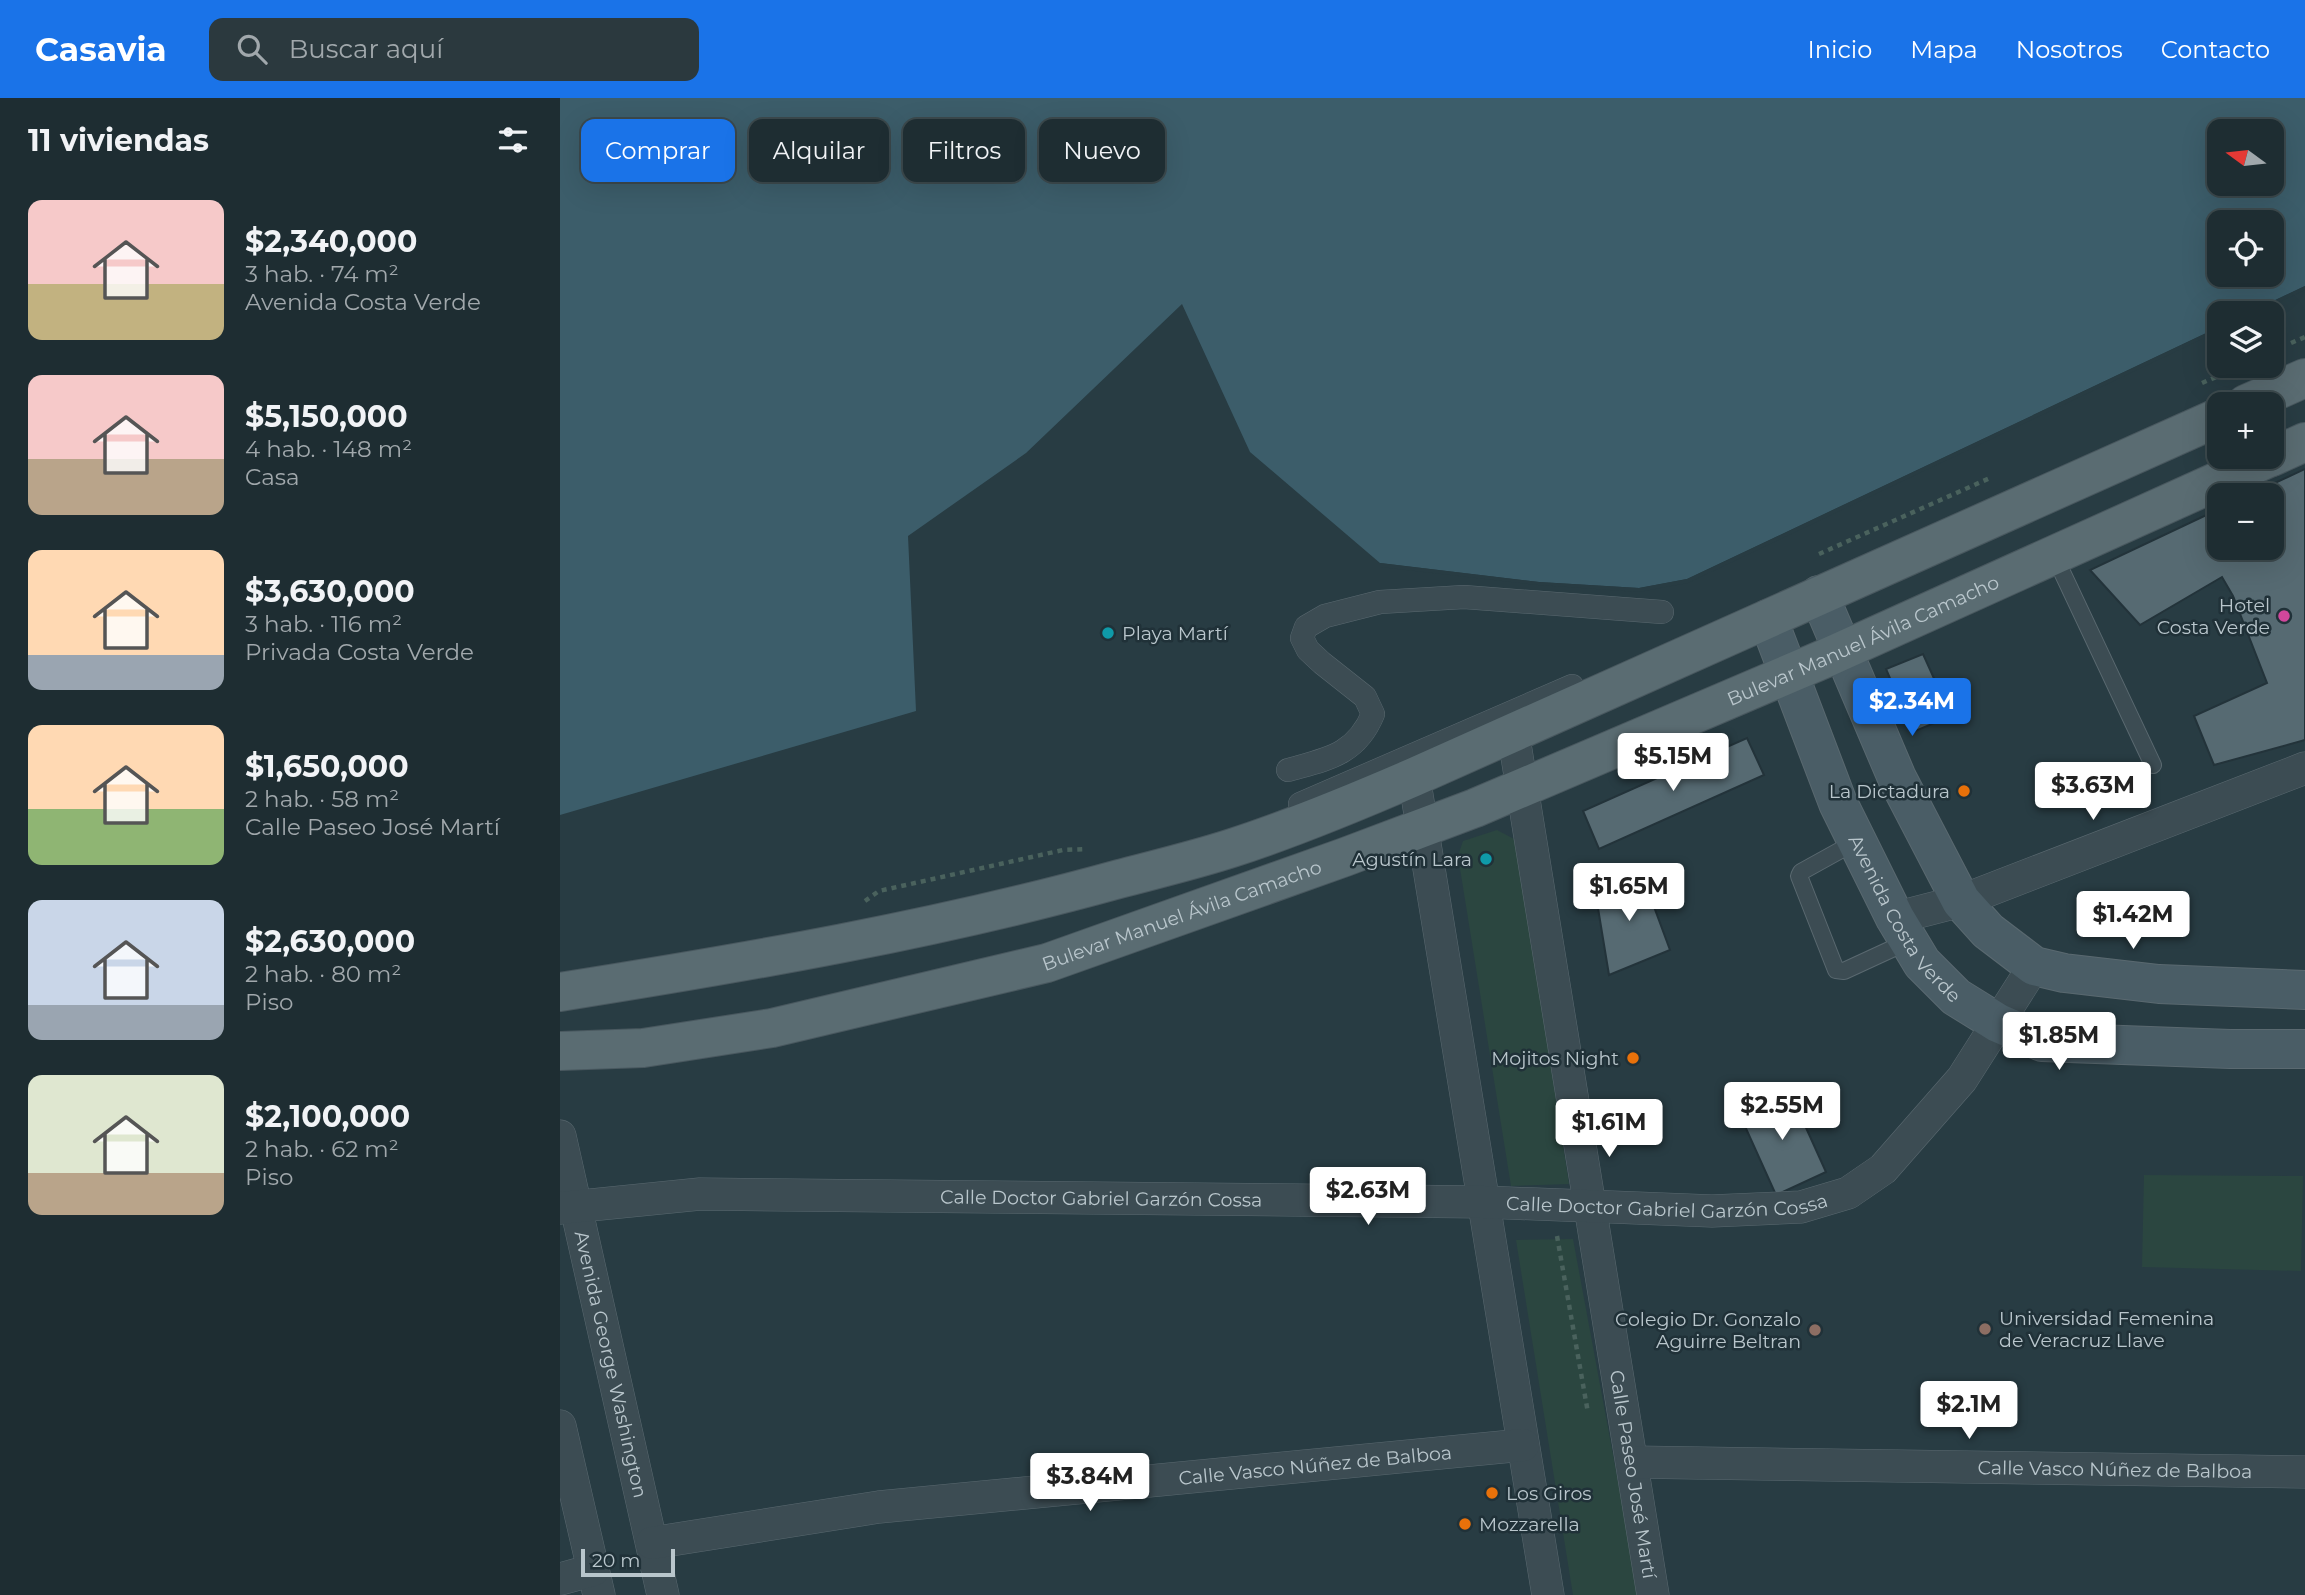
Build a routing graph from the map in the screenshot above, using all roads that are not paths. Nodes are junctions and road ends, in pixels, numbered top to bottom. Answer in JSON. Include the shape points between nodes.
{"nodes":[{"id":1,"x":2305,"y":378,"type":"edge"},
{"id":2,"x":2273,"y":392,"type":"edge"},
{"id":3,"x":2207,"y":421,"type":"edge"},
{"id":4,"x":2305,"y":442,"type":"edge"},
{"id":5,"x":2284,"y":451,"type":"edge"},
{"id":6,"x":2244,"y":469,"type":"edge"},
{"id":7,"x":2054,"y":555,"type":"junction"},
{"id":8,"x":1819,"y":595,"type":"junction"},
{"id":9,"x":1662,"y":612,"type":"dead end"},
{"id":10,"x":1768,"y":619,"type":"junction"},
{"id":11,"x":1675,"y":642,"type":"dead end"},
{"id":12,"x":1843,"y":650,"type":"junction"},
{"id":13,"x":1788,"y":673,"type":"junction"},
{"id":14,"x":1513,"y":732,"type":"junction"},
{"id":15,"x":2153,"y":765,"type":"dead end"},
{"id":16,"x":2305,"y":768,"type":"edge"},
{"id":17,"x":1288,"y":770,"type":"dead end"},
{"id":18,"x":1414,"y":777,"type":"junction"},
{"id":19,"x":1522,"y":788,"type":"junction"},
{"id":20,"x":1300,"y":804,"type":"dead end"},
{"id":21,"x":1422,"y":827,"type":"junction"},
{"id":22,"x":1858,"y":841,"type":"junction"},
{"id":23,"x":1961,"y":901,"type":"junction"},
{"id":24,"x":1902,"y":930,"type":"junction"},
{"id":25,"x":2034,"y":966,"type":"junction"},
{"id":26,"x":2305,"y":990,"type":"edge"},
{"id":27,"x":560,"y":992,"type":"edge"},
{"id":28,"x":1998,"y":1023,"type":"junction"},
{"id":29,"x":2305,"y":1049,"type":"edge"},
{"id":30,"x":560,"y":1051,"type":"edge"},
{"id":31,"x":560,"y":1136,"type":"edge"},
{"id":32,"x":1484,"y":1202,"type":"junction"},
{"id":33,"x":568,"y":1206,"type":"edge"},
{"id":34,"x":1590,"y":1208,"type":"junction"},
{"id":35,"x":560,"y":1426,"type":"edge"},
{"id":36,"x":1523,"y":1446,"type":"junction"},
{"id":37,"x":1632,"y":1462,"type":"junction"},
{"id":38,"x":2305,"y":1472,"type":"edge"},
{"id":39,"x":652,"y":1543,"type":"junction"},
{"id":40,"x":560,"y":1578,"type":"edge"},
{"id":41,"x":596,"y":1583,"type":"edge"},
{"id":42,"x":663,"y":1595,"type":"edge"},
{"id":43,"x":1548,"y":1595,"type":"edge"},
{"id":44,"x":1654,"y":1595,"type":"edge"}],
"edges":[{"from":1,"to":2,"type":"main road"},
{"from":3,"to":8,"type":"main road"},
{"from":4,"to":5,"type":"main road","name":"Bulevar Manuel Ávila Camacho"},
{"from":6,"to":7,"type":"main road","name":"Bulevar Manuel Ávila Camacho"},
{"from":7,"to":12,"type":"main road","name":"Bulevar Manuel Ávila Camacho"},
{"from":7,"to":15,"type":"lane"},
{"from":8,"to":10,"type":"main road"},
{"from":8,"to":12,"type":"main road"},
{"from":9,"to":17,"type":"street","via":[[1464,597],[1380,602],[1325,616],[1306,627],[1302,638],[1308,650],[1365,697],[1373,714],[1356,743],[1329,759]]},
{"from":10,"to":13,"type":"main road","name":"Avenida Costa Verde"},
{"from":10,"to":14,"type":"main road"},
{"from":11,"to":20,"type":"street"},
{"from":12,"to":13,"type":"main road","name":"Bulevar Manuel Ávila Camacho"},
{"from":12,"to":23,"type":"main road","via":[[1897,778]]},
{"from":13,"to":19,"type":"main road","name":"Bulevar Manuel Ávila Camacho"},
{"from":13,"to":22,"type":"main road","name":"Avenida Costa Verde","via":[[1838,803]]},
{"from":14,"to":18,"type":"main road"},
{"from":14,"to":19,"type":"street","name":"Calle Paseo José Martí"},
{"from":16,"to":23,"type":"street"},
{"from":18,"to":21,"type":"street"},
{"from":18,"to":27,"type":"main road","via":[[1230,849],[1022,906],[770,959]]},
{"from":19,"to":21,"type":"main road","name":"Bulevar Manuel Ávila Camacho"},
{"from":19,"to":34,"type":"street","name":"Calle Paseo José Martí"},
{"from":21,"to":30,"type":"main road","name":"Bulevar Manuel Ávila Camacho","via":[[1047,963],[772,1028],[643,1048]]},
{"from":21,"to":32,"type":"street"},
{"from":22,"to":24,"type":"main road","name":"Avenida Costa Verde"},
{"from":22,"to":24,"type":"lane","via":[[1799,876],[1836,970],[1844,971]]},
{"from":23,"to":24,"type":"street"},
{"from":23,"to":25,"type":"main road","via":[[1988,931]]},
{"from":24,"to":28,"type":"main road","name":"Avenida Costa Verde","via":[[1922,963],[1956,997]]},
{"from":25,"to":26,"type":"main road","via":[[2159,984]]},
{"from":25,"to":28,"type":"street","name":"Calle Doctor Gabriel Garzón Cossa"},
{"from":28,"to":29,"type":"main road","name":"Avenida Costa Verde","via":[[2042,1042]]},
{"from":28,"to":34,"type":"street","name":"Calle Doctor Gabriel Garzón Cossa","via":[[1962,1079],[1883,1169],[1848,1194],[1801,1207],[1712,1211]]},
{"from":31,"to":33,"type":"street","name":"Avenida George Washington"},
{"from":32,"to":33,"type":"street","name":"Calle Doctor Gabriel Garzón Cossa","via":[[700,1194]]},
{"from":32,"to":34,"type":"street","name":"Calle Doctor Gabriel Garzón Cossa"},
{"from":32,"to":36,"type":"street"},
{"from":33,"to":39,"type":"street","name":"Avenida George Washington"},
{"from":34,"to":37,"type":"street","name":"Calle Paseo José Martí"},
{"from":35,"to":41,"type":"street"},
{"from":36,"to":39,"type":"street","name":"Calle Vasco Núñez de Balboa","via":[[879,1507]]},
{"from":36,"to":43,"type":"street"},
{"from":37,"to":38,"type":"street","name":"Calle Vasco Núñez de Balboa"},
{"from":37,"to":44,"type":"street","name":"Calle Paseo José Martí"},
{"from":39,"to":42,"type":"street","name":"Avenida George Washington"},
{"from":40,"to":41,"type":"street"}]}
